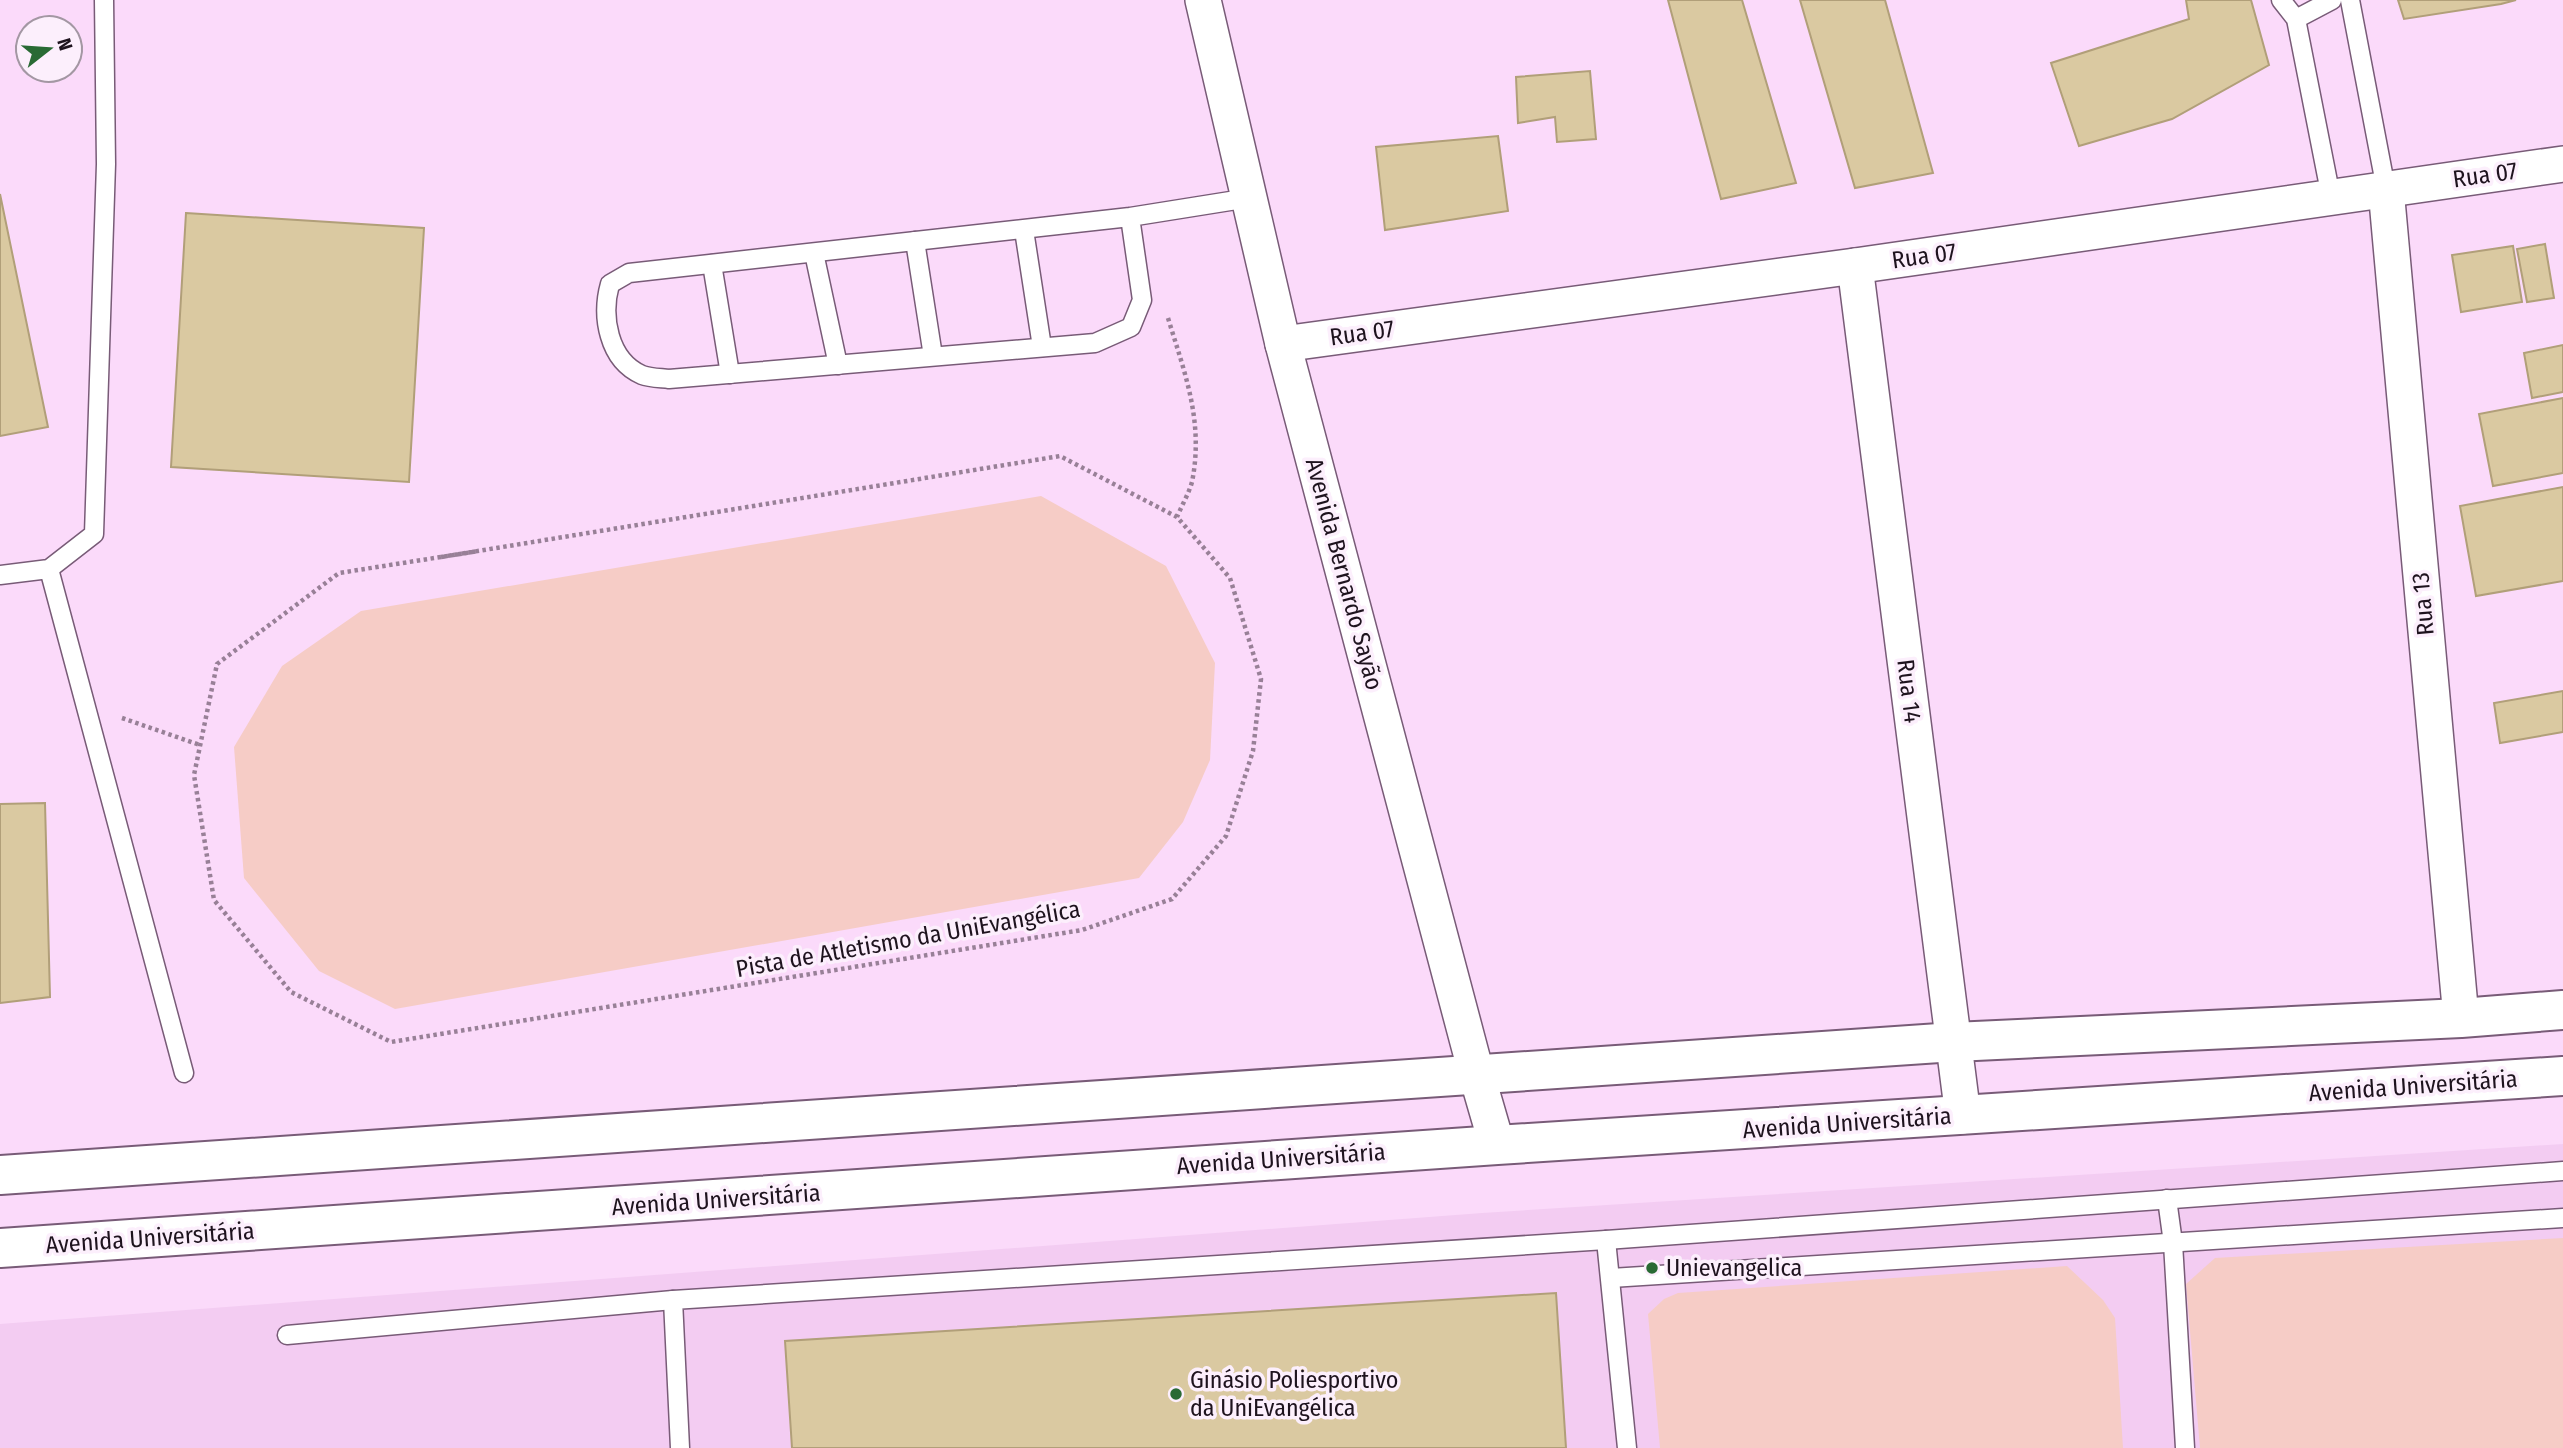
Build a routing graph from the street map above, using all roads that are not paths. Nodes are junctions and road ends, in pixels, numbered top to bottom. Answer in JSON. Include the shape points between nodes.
{"nodes":[{"id":1,"x":104,"y":0,"type":"edge"},
{"id":2,"x":1203,"y":0,"type":"edge"},
{"id":3,"x":2281,"y":0,"type":"edge"},
{"id":4,"x":2332,"y":0,"type":"edge"},
{"id":5,"x":2350,"y":0,"type":"edge"},
{"id":6,"x":2295,"y":19,"type":"junction"},
{"id":7,"x":2563,"y":164,"type":"edge"},
{"id":8,"x":2386,"y":189,"type":"junction"},
{"id":9,"x":2332,"y":197,"type":"junction"},
{"id":10,"x":1249,"y":198,"type":"junction"},
{"id":11,"x":1130,"y":217,"type":"junction"},
{"id":12,"x":1024,"y":230,"type":"junction"},
{"id":13,"x":915,"y":242,"type":"junction"},
{"id":14,"x":814,"y":253,"type":"junction"},
{"id":15,"x":712,"y":264,"type":"junction"},
{"id":16,"x":1855,"y":266,"type":"junction"},
{"id":17,"x":1283,"y":344,"type":"junction"},
{"id":18,"x":1042,"y":347,"type":"junction"},
{"id":19,"x":933,"y":356,"type":"junction"},
{"id":20,"x":838,"y":365,"type":"junction"},
{"id":21,"x":730,"y":374,"type":"junction"},
{"id":22,"x":49,"y":569,"type":"junction"},
{"id":23,"x":0,"y":575,"type":"edge"},
{"id":24,"x":2563,"y":1010,"type":"edge"},
{"id":25,"x":2461,"y":1018,"type":"junction"},
{"id":26,"x":1954,"y":1042,"type":"junction"},
{"id":27,"x":184,"y":1073,"type":"dead end"},
{"id":28,"x":1477,"y":1076,"type":"junction"},
{"id":29,"x":2563,"y":1076,"type":"edge"},
{"id":30,"x":1963,"y":1116,"type":"junction"},
{"id":31,"x":1497,"y":1145,"type":"junction"},
{"id":32,"x":2563,"y":1171,"type":"edge"},
{"id":33,"x":0,"y":1175,"type":"edge"},
{"id":34,"x":2167,"y":1199,"type":"junction"},
{"id":35,"x":2563,"y":1218,"type":"edge"},
{"id":36,"x":1606,"y":1240,"type":"junction"},
{"id":37,"x":2172,"y":1243,"type":"junction"},
{"id":38,"x":0,"y":1248,"type":"edge"},
{"id":39,"x":1611,"y":1278,"type":"junction"},
{"id":40,"x":673,"y":1300,"type":"junction"},
{"id":41,"x":288,"y":1335,"type":"dead end"},
{"id":42,"x":680,"y":1448,"type":"edge"},
{"id":43,"x":1627,"y":1448,"type":"edge"},
{"id":44,"x":2185,"y":1448,"type":"edge"}],
"edges":[{"from":1,"to":22,"type":"lane","via":[[106,164],[94,534]]},
{"from":2,"to":10,"type":"street","name":"Avenida Bernardo Sayão"},
{"from":3,"to":6,"type":"lane"},
{"from":4,"to":6,"type":"lane"},
{"from":5,"to":8,"type":"lane"},
{"from":6,"to":9,"type":"lane"},
{"from":7,"to":8,"type":"street","name":"Rua 07"},
{"from":8,"to":9,"type":"street","name":"Rua 07"},
{"from":8,"to":25,"type":"street","name":"Rua 13"},
{"from":9,"to":16,"type":"street","name":"Rua 07"},
{"from":10,"to":11,"type":"lane"},
{"from":10,"to":17,"type":"street","name":"Avenida Bernardo Sayão"},
{"from":11,"to":12,"type":"lane"},
{"from":11,"to":18,"type":"lane","via":[[1142,300],[1130,327],[1095,343]]},
{"from":12,"to":13,"type":"lane"},
{"from":12,"to":18,"type":"lane"},
{"from":13,"to":14,"type":"lane"},
{"from":13,"to":19,"type":"lane"},
{"from":14,"to":15,"type":"lane"},
{"from":14,"to":20,"type":"lane"},
{"from":15,"to":21,"type":"lane"},
{"from":15,"to":21,"type":"lane","via":[[629,273],[610,284],[605,301],[610,340],[624,362],[643,375],[669,379]]},
{"from":16,"to":17,"type":"street","name":"Rua 07"},
{"from":16,"to":26,"type":"street","name":"Rua 14"},
{"from":17,"to":28,"type":"street","name":"Avenida Bernardo Sayão"},
{"from":18,"to":19,"type":"lane"},
{"from":19,"to":20,"type":"lane"},
{"from":20,"to":21,"type":"lane"},
{"from":22,"to":23,"type":"lane"},
{"from":22,"to":27,"type":"lane"},
{"from":24,"to":25,"type":"main road"},
{"from":25,"to":26,"type":"main road"},
{"from":26,"to":28,"type":"main road"},
{"from":26,"to":30,"type":"street","name":"Rua 14"},
{"from":28,"to":31,"type":"street","name":"Avenida Bernardo Sayão"},
{"from":28,"to":33,"type":"main road"},
{"from":29,"to":30,"type":"main road","name":"Avenida Universitária"},
{"from":30,"to":31,"type":"main road","name":"Avenida Universitária"},
{"from":31,"to":38,"type":"main road","name":"Avenida Universitária"},
{"from":32,"to":34,"type":"lane"},
{"from":34,"to":36,"type":"lane"},
{"from":34,"to":37,"type":"lane"},
{"from":35,"to":37,"type":"lane"},
{"from":36,"to":39,"type":"lane"},
{"from":36,"to":40,"type":"lane"},
{"from":37,"to":39,"type":"lane"},
{"from":37,"to":44,"type":"lane"},
{"from":39,"to":43,"type":"lane"},
{"from":40,"to":41,"type":"lane"},
{"from":40,"to":42,"type":"lane"}]}
